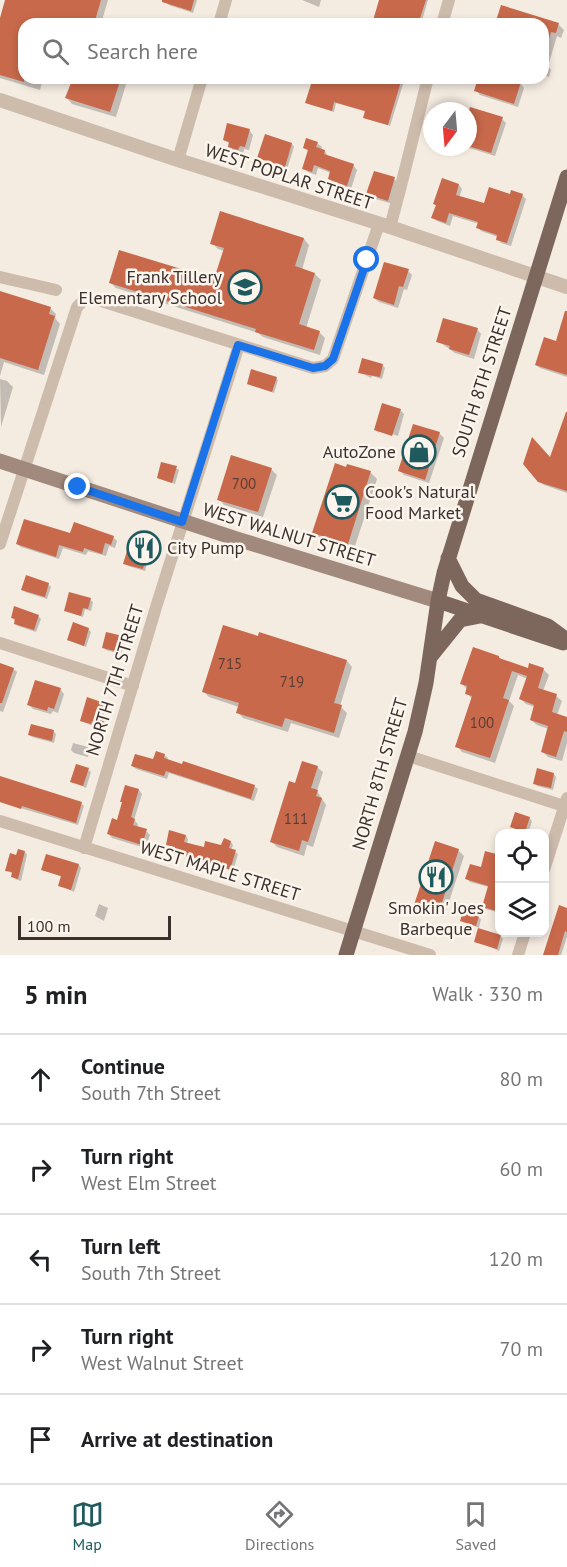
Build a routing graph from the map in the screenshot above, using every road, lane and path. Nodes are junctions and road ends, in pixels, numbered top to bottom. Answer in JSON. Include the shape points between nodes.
{"nodes":[{"id":1,"x":226,"y":0,"type":"edge"},
{"id":2,"x":449,"y":0,"type":"edge"},
{"id":3,"x":221,"y":18,"type":"edge"},
{"id":4,"x":444,"y":18,"type":"edge"},
{"id":5,"x":200,"y":84,"type":"edge"},
{"id":6,"x":426,"y":84,"type":"edge"},
{"id":7,"x":0,"y":100,"type":"edge"},
{"id":8,"x":178,"y":160,"type":"junction"},
{"id":9,"x":567,"y":177,"type":"edge"},
{"id":10,"x":385,"y":225,"type":"junction"},
{"id":11,"x":0,"y":277,"type":"edge"},
{"id":12,"x":536,"y":277,"type":"junction"},
{"id":13,"x":567,"y":287,"type":"edge"},
{"id":14,"x":56,"y":291,"type":"dead end"},
{"id":15,"x":238,"y":345,"type":"junction"},
{"id":16,"x":0,"y":461,"type":"edge"},
{"id":17,"x":24,"y":469,"type":"junction"},
{"id":18,"x":182,"y":522,"type":"junction"},
{"id":19,"x":0,"y":544,"type":"edge"},
{"id":20,"x":448,"y":558,"type":"junction"},
{"id":21,"x":438,"y":601,"type":"junction"},
{"id":22,"x":481,"y":615,"type":"junction"},
{"id":23,"x":567,"y":642,"type":"edge"},
{"id":24,"x":0,"y":643,"type":"edge"},
{"id":25,"x":429,"y":658,"type":"junction"},
{"id":26,"x":133,"y":686,"type":"junction"},
{"id":27,"x":408,"y":756,"type":"junction"},
{"id":28,"x":566,"y":802,"type":"edge"},
{"id":29,"x":0,"y":821,"type":"edge"},
{"id":30,"x":84,"y":848,"type":"junction"},
{"id":31,"x":549,"y":855,"type":"edge"},
{"id":32,"x":353,"y":931,"type":"junction"},
{"id":33,"x":524,"y":937,"type":"edge"},
{"id":34,"x":346,"y":955,"type":"edge"},
{"id":35,"x":430,"y":955,"type":"edge"},
{"id":36,"x":518,"y":955,"type":"edge"}],
"edges":[{"from":1,"to":3,"type":"street"},
{"from":2,"to":4,"type":"street"},
{"from":5,"to":8,"type":"street"},
{"from":6,"to":10,"type":"street","via":[[408,162]]},
{"from":7,"to":8,"type":"street","name":"WEST POPLAR STREET"},
{"from":8,"to":10,"type":"street","name":"WEST POPLAR STREET"},
{"from":9,"to":12,"type":"main road","name":"SOUTH 8TH STREET"},
{"from":10,"to":12,"type":"street","name":"WEST POPLAR STREET"},
{"from":10,"to":15,"type":"street","via":[[333,359],[325,366],[313,368]]},
{"from":11,"to":14,"type":"street"},
{"from":12,"to":13,"type":"street","name":"WEST POPLAR STREET"},
{"from":12,"to":20,"type":"main road","name":"SOUTH 8TH STREET"},
{"from":15,"to":17,"type":"street","via":[[98,300],[84,300],[77,307]]},
{"from":15,"to":18,"type":"street","name":"NORTH 7TH STREET"},
{"from":16,"to":17,"type":"main road","name":"WEST WALNUT STREET"},
{"from":17,"to":18,"type":"main road","name":"WEST WALNUT STREET"},
{"from":17,"to":19,"type":"street"},
{"from":18,"to":21,"type":"main road","name":"WEST WALNUT STREET"},
{"from":18,"to":26,"type":"street","name":"NORTH 7TH STREET"},
{"from":20,"to":21,"type":"main road","name":"SOUTH 8TH STREET"},
{"from":20,"to":23,"type":"main road","via":[[462,586],[476,600],[548,626]]},
{"from":21,"to":22,"type":"main road","name":"WEST WALNUT STREET"},
{"from":21,"to":25,"type":"main road","name":"NORTH 8TH STREET"},
{"from":22,"to":23,"type":"main road","name":"WEST WALNUT STREET"},
{"from":22,"to":25,"type":"main road","via":[[460,620]]},
{"from":24,"to":26,"type":"street"},
{"from":25,"to":27,"type":"main road","name":"NORTH 8TH STREET"},
{"from":26,"to":30,"type":"street","name":"NORTH 7TH STREET"},
{"from":27,"to":28,"type":"street"},
{"from":27,"to":32,"type":"main road","name":"NORTH 8TH STREET"},
{"from":28,"to":31,"type":"street"},
{"from":29,"to":30,"type":"street","name":"WEST MAPLE STREET"},
{"from":30,"to":32,"type":"street","name":"WEST MAPLE STREET"},
{"from":32,"to":34,"type":"main road","name":"NORTH 8TH STREET"},
{"from":32,"to":35,"type":"street","name":"WEST MAPLE STREET"},
{"from":33,"to":36,"type":"street"}]}
